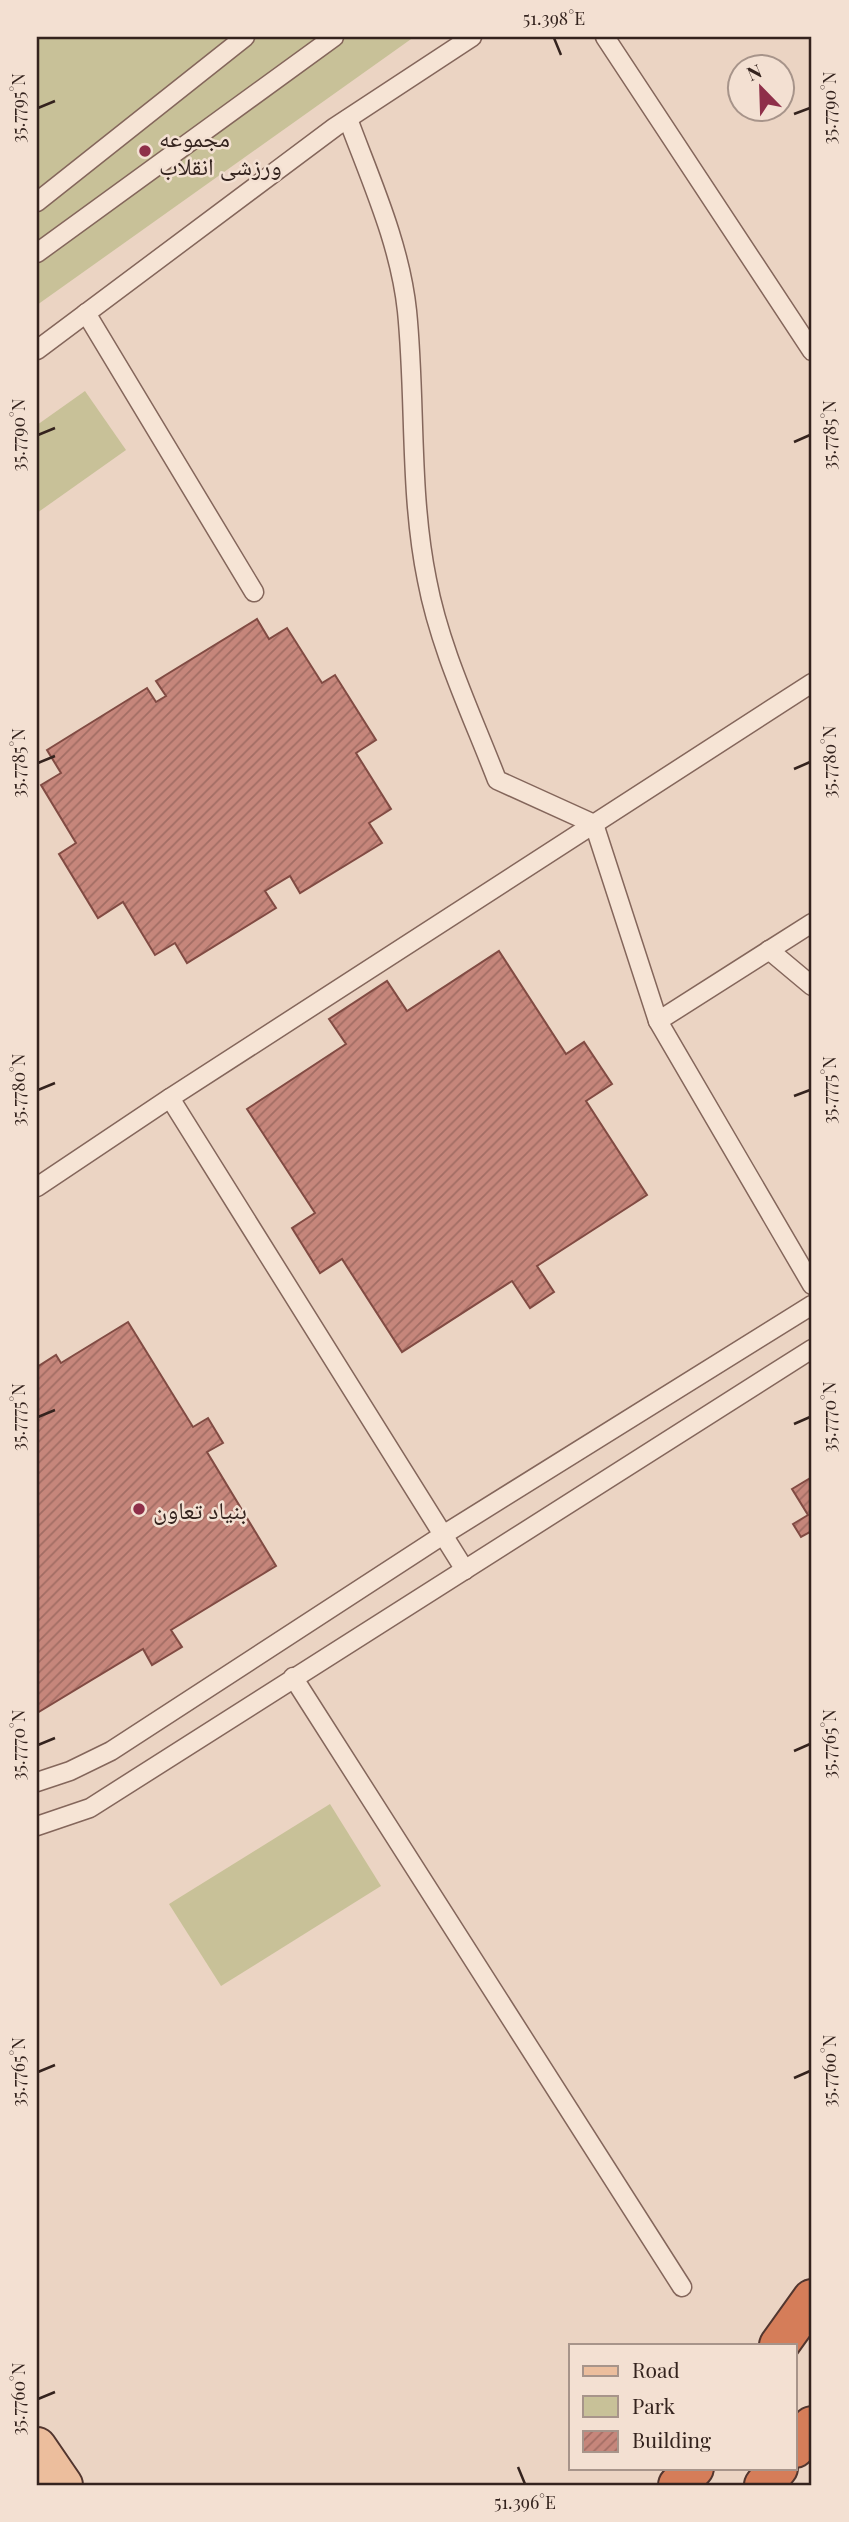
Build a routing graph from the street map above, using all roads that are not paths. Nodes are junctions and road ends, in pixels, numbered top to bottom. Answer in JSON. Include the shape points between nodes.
{"nodes":[{"id":1,"x":245,"y":37,"type":"edge"},
{"id":2,"x":334,"y":37,"type":"edge"},
{"id":3,"x":472,"y":37,"type":"edge"},
{"id":4,"x":605,"y":37,"type":"edge"},
{"id":5,"x":348,"y":119,"type":"junction"},
{"id":6,"x":37,"y":202,"type":"edge"},
{"id":7,"x":37,"y":253,"type":"edge"},
{"id":8,"x":86,"y":313,"type":"junction"},
{"id":9,"x":37,"y":350,"type":"edge"},
{"id":10,"x":812,"y":351,"type":"edge"},
{"id":11,"x":254,"y":592,"type":"dead end"},
{"id":12,"x":812,"y":683,"type":"edge"},
{"id":13,"x":594,"y":824,"type":"junction"},
{"id":14,"x":812,"y":923,"type":"edge"},
{"id":15,"x":769,"y":950,"type":"junction"},
{"id":16,"x":812,"y":986,"type":"edge"},
{"id":17,"x":658,"y":1021,"type":"junction"},
{"id":18,"x":170,"y":1098,"type":"junction"},
{"id":19,"x":37,"y":1187,"type":"edge"},
{"id":20,"x":812,"y":1285,"type":"edge"},
{"id":21,"x":812,"y":1305,"type":"edge"},
{"id":22,"x":812,"y":1349,"type":"edge"},
{"id":23,"x":443,"y":1535,"type":"junction"},
{"id":24,"x":465,"y":1570,"type":"junction"},
{"id":25,"x":293,"y":1677,"type":"junction"},
{"id":26,"x":37,"y":1782,"type":"edge"},
{"id":27,"x":37,"y":1826,"type":"edge"},
{"id":28,"x":682,"y":2287,"type":"dead end"},
{"id":29,"x":812,"y":2299,"type":"edge"},
{"id":30,"x":780,"y":2344,"type":"edge"},
{"id":31,"x":812,"y":2426,"type":"edge"},
{"id":32,"x":37,"y":2447,"type":"edge"},
{"id":33,"x":796,"y":2447,"type":"edge"},
{"id":34,"x":693,"y":2470,"type":"edge"},
{"id":35,"x":776,"y":2470,"type":"edge"},
{"id":36,"x":63,"y":2485,"type":"edge"},
{"id":37,"x":678,"y":2485,"type":"edge"},
{"id":38,"x":764,"y":2485,"type":"edge"}],
"edges":[{"from":1,"to":6,"type":"lane"},
{"from":2,"to":7,"type":"lane"},
{"from":3,"to":5,"type":"lane"},
{"from":4,"to":10,"type":"lane"},
{"from":5,"to":8,"type":"lane"},
{"from":5,"to":13,"type":"lane","via":[[397,251],[407,310],[418,525],[441,635],[497,780]]},
{"from":8,"to":9,"type":"lane"},
{"from":8,"to":11,"type":"lane"},
{"from":12,"to":13,"type":"lane"},
{"from":13,"to":17,"type":"lane"},
{"from":13,"to":18,"type":"lane"},
{"from":14,"to":15,"type":"lane"},
{"from":15,"to":16,"type":"lane"},
{"from":15,"to":17,"type":"lane"},
{"from":17,"to":20,"type":"lane"},
{"from":18,"to":19,"type":"lane"},
{"from":18,"to":23,"type":"lane"},
{"from":21,"to":23,"type":"lane"},
{"from":22,"to":24,"type":"lane"},
{"from":23,"to":24,"type":"lane"},
{"from":23,"to":26,"type":"lane","via":[[111,1751]]},
{"from":24,"to":25,"type":"lane"},
{"from":25,"to":27,"type":"lane","via":[[90,1808]]},
{"from":25,"to":28,"type":"lane"},
{"from":29,"to":30,"type":"highway"},
{"from":31,"to":33,"type":"highway"},
{"from":32,"to":36,"type":"main road"},
{"from":34,"to":37,"type":"highway"},
{"from":35,"to":38,"type":"highway"}]}
